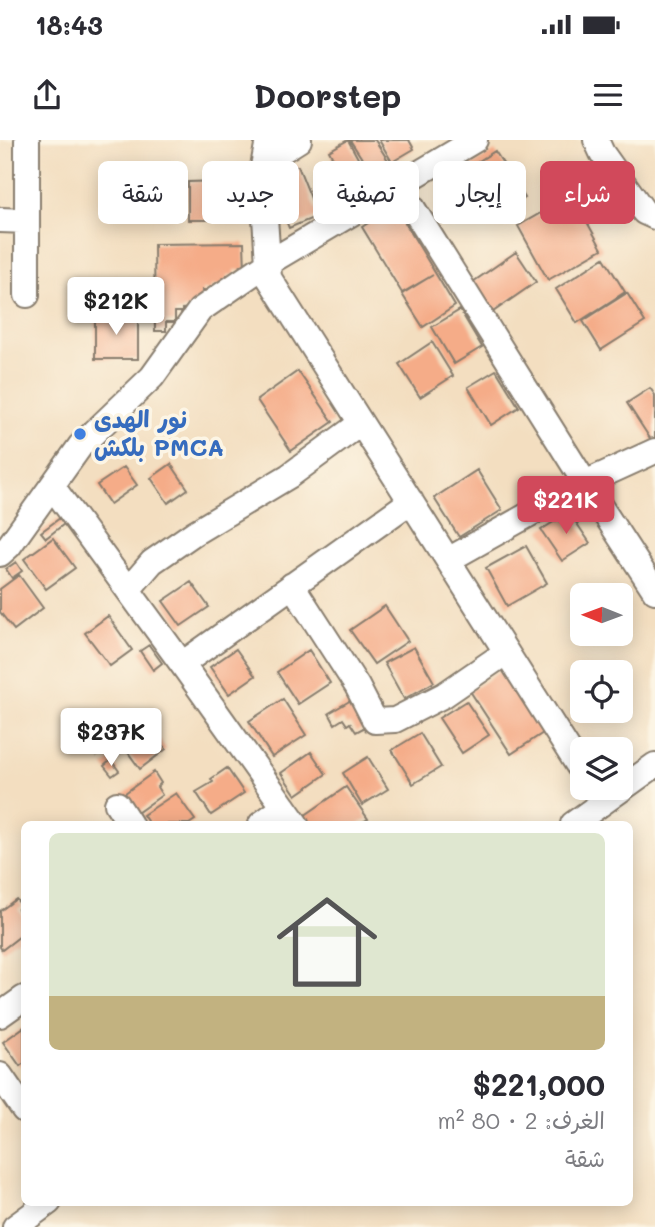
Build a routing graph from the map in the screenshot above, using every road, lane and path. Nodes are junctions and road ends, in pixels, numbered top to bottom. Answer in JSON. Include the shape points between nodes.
{"nodes":[{"id":1,"x":27,"y":140,"type":"edge"},
{"id":2,"x":299,"y":140,"type":"edge"},
{"id":3,"x":475,"y":140,"type":"edge"},
{"id":4,"x":596,"y":140,"type":"edge"},
{"id":5,"x":266,"y":151,"type":"edge"},
{"id":6,"x":419,"y":174,"type":"edge"},
{"id":7,"x":655,"y":217,"type":"edge"},
{"id":8,"x":419,"y":218,"type":"edge"},
{"id":9,"x":0,"y":220,"type":"edge"},
{"id":10,"x":27,"y":221,"type":"junction"},
{"id":11,"x":334,"y":224,"type":"edge"},
{"id":12,"x":268,"y":263,"type":"junction"},
{"id":13,"x":27,"y":295,"type":"dead end"},
{"id":14,"x":361,"y":424,"type":"junction"},
{"id":15,"x":655,"y":451,"type":"edge"},
{"id":16,"x":585,"y":483,"type":"junction"},
{"id":17,"x":52,"y":486,"type":"junction"},
{"id":18,"x":411,"y":501,"type":"junction"},
{"id":19,"x":0,"y":554,"type":"edge"},
{"id":20,"x":448,"y":560,"type":"junction"},
{"id":21,"x":292,"y":585,"type":"junction"},
{"id":22,"x":128,"y":590,"type":"junction"},
{"id":23,"x":655,"y":591,"type":"edge"},
{"id":24,"x":505,"y":653,"type":"junction"},
{"id":25,"x":182,"y":664,"type":"junction"},
{"id":26,"x":570,"y":752,"type":"edge"},
{"id":27,"x":655,"y":765,"type":"edge"},
{"id":28,"x":633,"y":776,"type":"edge"},
{"id":29,"x":593,"y":800,"type":"edge"},
{"id":30,"x":290,"y":816,"type":"edge"},
{"id":31,"x":272,"y":821,"type":"edge"},
{"id":32,"x":575,"y":821,"type":"edge"},
{"id":33,"x":21,"y":1000,"type":"edge"},
{"id":34,"x":0,"y":1015,"type":"edge"},
{"id":35,"x":0,"y":1075,"type":"edge"},
{"id":36,"x":21,"y":1106,"type":"edge"},
{"id":37,"x":44,"y":1206,"type":"edge"},
{"id":38,"x":15,"y":1227,"type":"edge"}],
"edges":[{"from":1,"to":10,"type":"street"},
{"from":2,"to":5,"type":"street"},
{"from":3,"to":6,"type":"street"},
{"from":4,"to":7,"type":"street","via":[[644,212]]},
{"from":5,"to":12,"type":"street","via":[[262,172]]},
{"from":8,"to":16,"type":"street"},
{"from":9,"to":10,"type":"street"},
{"from":10,"to":13,"type":"street"},
{"from":11,"to":12,"type":"street"},
{"from":12,"to":14,"type":"street","via":[[268,278]]},
{"from":12,"to":17,"type":"street","via":[[200,310],[152,377],[81,445]]},
{"from":14,"to":18,"type":"street"},
{"from":14,"to":22,"type":"street","via":[[289,476],[152,562]]},
{"from":15,"to":16,"type":"street"},
{"from":16,"to":20,"type":"street"},
{"from":16,"to":23,"type":"street"},
{"from":17,"to":19,"type":"street"},
{"from":17,"to":22,"type":"street"},
{"from":18,"to":20,"type":"street"},
{"from":18,"to":21,"type":"street"},
{"from":20,"to":24,"type":"street"},
{"from":21,"to":24,"type":"street","via":[[376,721],[396,720],[444,695]]},
{"from":21,"to":25,"type":"street"},
{"from":22,"to":25,"type":"street"},
{"from":24,"to":26,"type":"street"},
{"from":25,"to":30,"type":"street"},
{"from":27,"to":28,"type":"street"},
{"from":29,"to":32,"type":"street"},
{"from":30,"to":31,"type":"street"},
{"from":33,"to":34,"type":"street"},
{"from":35,"to":36,"type":"street"},
{"from":37,"to":38,"type":"street"}]}
